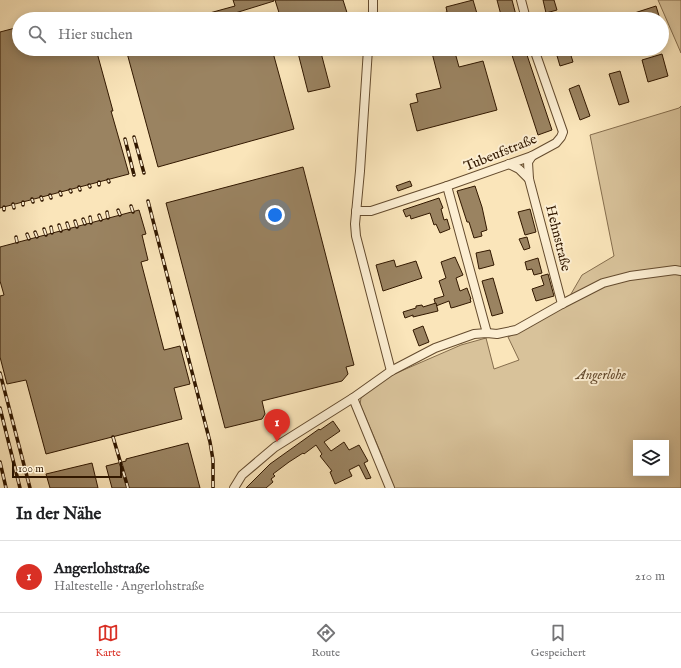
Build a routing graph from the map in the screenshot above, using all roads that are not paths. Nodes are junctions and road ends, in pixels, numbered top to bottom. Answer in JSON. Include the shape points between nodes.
{"nodes":[{"id":1,"x":373,"y":0,"type":"edge"},
{"id":2,"x":521,"y":0,"type":"edge"},
{"id":3,"x":373,"y":12,"type":"edge"},
{"id":4,"x":524,"y":12,"type":"edge"},
{"id":5,"x":367,"y":56,"type":"edge"},
{"id":6,"x":536,"y":56,"type":"edge"},
{"id":7,"x":532,"y":156,"type":"junction"},
{"id":8,"x":509,"y":164,"type":"junction"},
{"id":9,"x":529,"y":179,"type":"junction"},
{"id":10,"x":447,"y":186,"type":"junction"},
{"id":11,"x":356,"y":211,"type":"junction"},
{"id":12,"x":681,"y":271,"type":"edge"},
{"id":13,"x":562,"y":304,"type":"junction"},
{"id":14,"x":488,"y":333,"type":"junction"},
{"id":15,"x":391,"y":371,"type":"junction"},
{"id":16,"x":353,"y":398,"type":"junction"},
{"id":17,"x":234,"y":488,"type":"edge"},
{"id":18,"x":390,"y":488,"type":"edge"}],
"edges":[{"from":1,"to":3,"type":"street"},
{"from":2,"to":4,"type":"street"},
{"from":5,"to":11,"type":"street"},
{"from":6,"to":7,"type":"street","name":"Tubeufstraße","via":[[563,132],[556,143]]},
{"from":7,"to":8,"type":"street","name":"Tubeufstraße"},
{"from":7,"to":9,"type":"street","name":"Hehnstraße","via":[[528,162]]},
{"from":8,"to":9,"type":"street"},
{"from":8,"to":10,"type":"street","name":"Tubeufstraße"},
{"from":9,"to":13,"type":"street","name":"Hehnstraße"},
{"from":10,"to":11,"type":"street","name":"Tubeufstraße","via":[[371,211]]},
{"from":10,"to":14,"type":"street"},
{"from":11,"to":15,"type":"street","via":[[356,236]]},
{"from":12,"to":13,"type":"street","via":[[617,279],[603,283]]},
{"from":13,"to":14,"type":"street","via":[[516,330]]},
{"from":14,"to":15,"type":"street","via":[[474,334],[435,348]]},
{"from":15,"to":16,"type":"street"},
{"from":16,"to":17,"type":"street","via":[[275,447],[242,475]]},
{"from":16,"to":18,"type":"street"}]}
